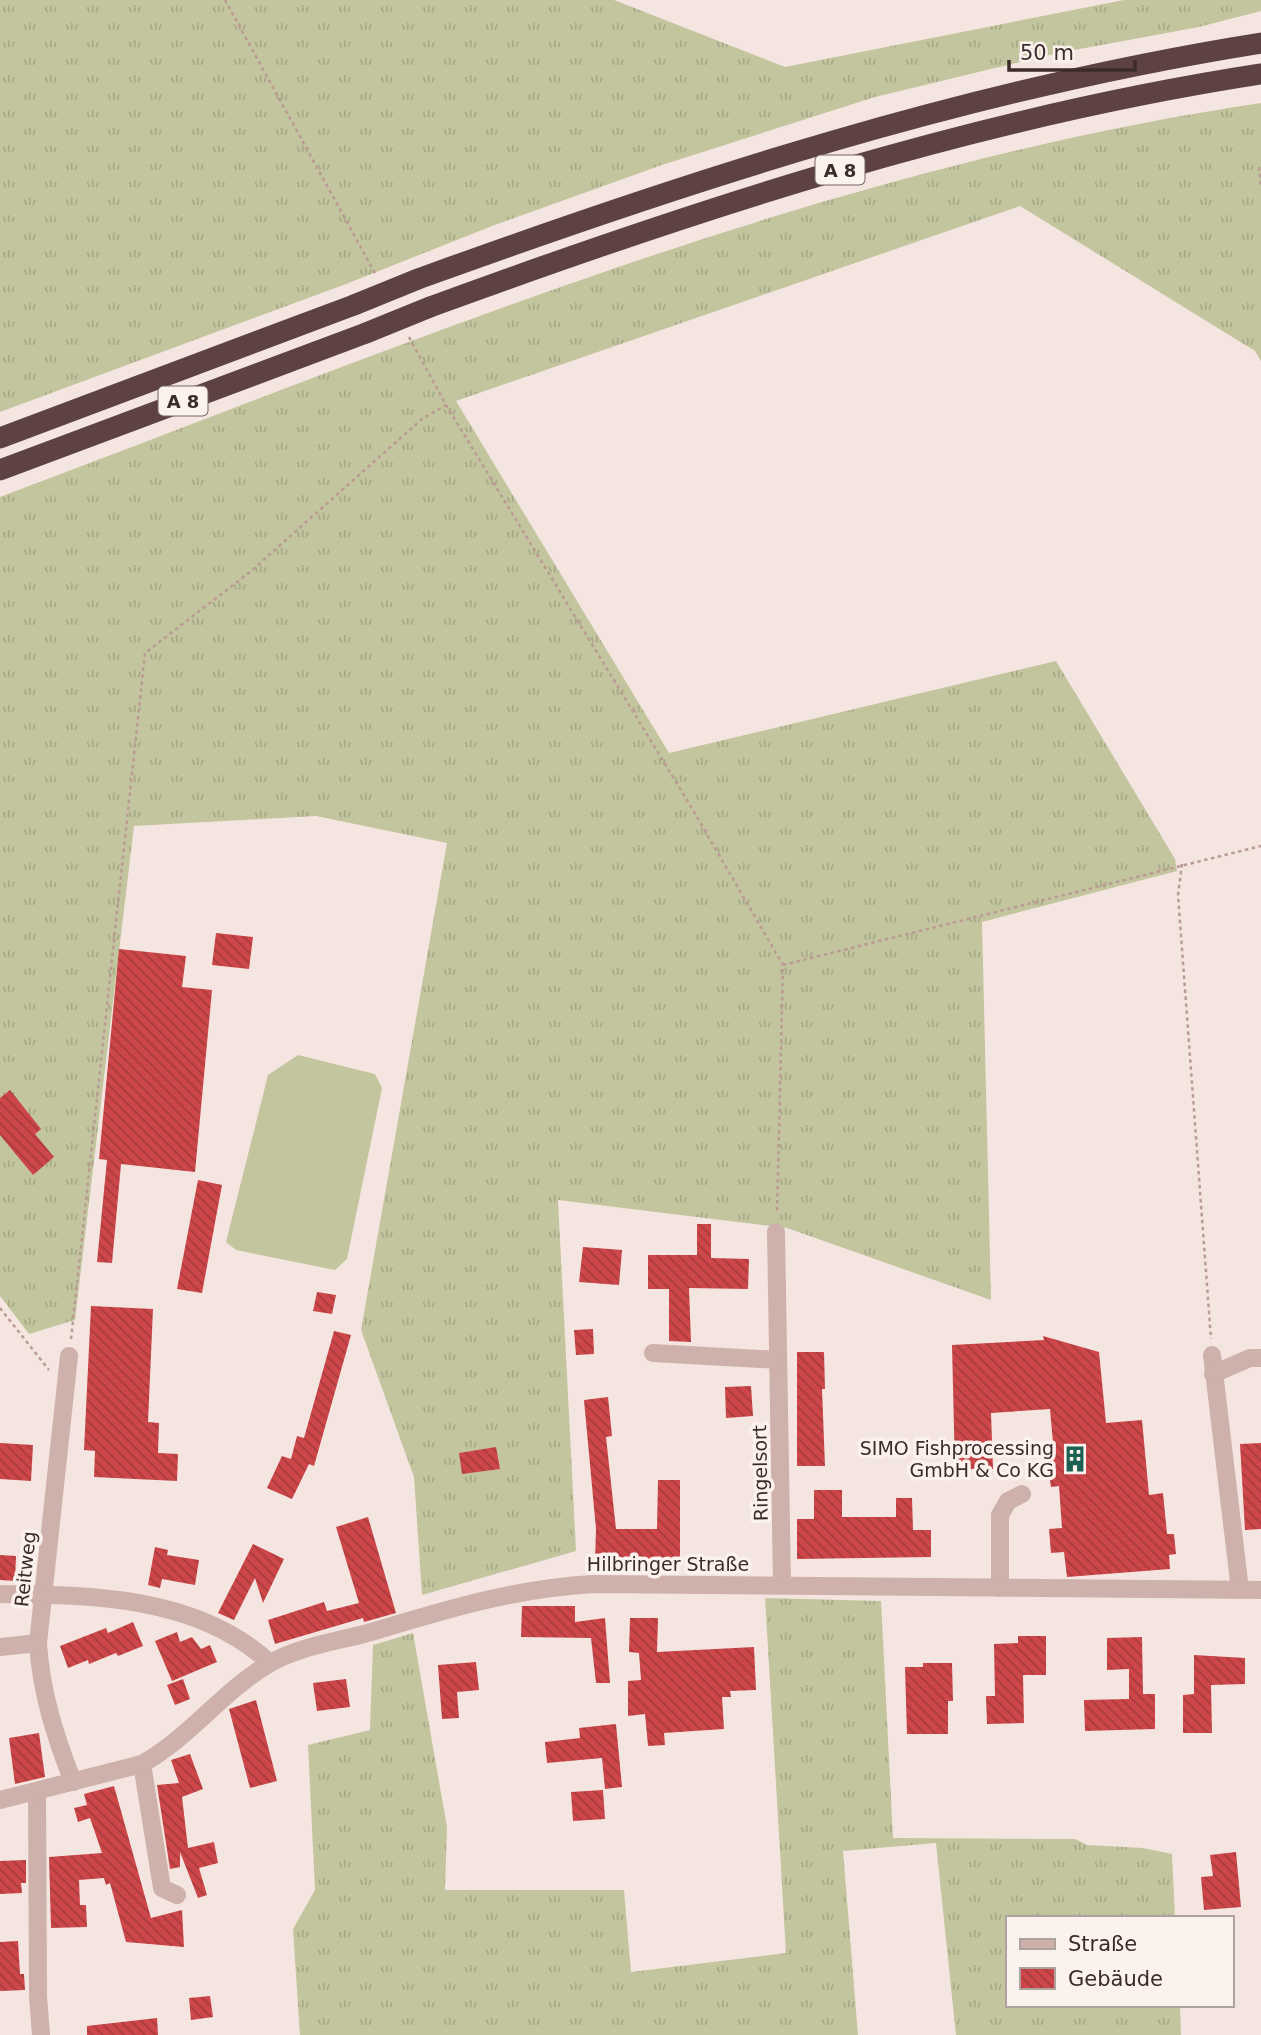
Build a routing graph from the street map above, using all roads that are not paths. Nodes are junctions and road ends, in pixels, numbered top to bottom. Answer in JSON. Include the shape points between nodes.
{"nodes":[{"id":1,"x":1261,"y":43,"type":"edge"},
{"id":2,"x":1261,"y":74,"type":"edge"},
{"id":3,"x":0,"y":438,"type":"edge"},
{"id":4,"x":0,"y":470,"type":"edge"},
{"id":5,"x":776,"y":1232,"type":"road end"},
{"id":6,"x":653,"y":1353,"type":"dead end"},
{"id":7,"x":1212,"y":1355,"type":"road end"},
{"id":8,"x":69,"y":1356,"type":"road end"},
{"id":9,"x":1261,"y":1358,"type":"edge"},
{"id":10,"x":778,"y":1360,"type":"junction"},
{"id":11,"x":1213,"y":1374,"type":"junction"},
{"id":12,"x":1022,"y":1494,"type":"dead end"},
{"id":13,"x":782,"y":1585,"type":"junction"},
{"id":14,"x":1000,"y":1588,"type":"junction"},
{"id":15,"x":1240,"y":1590,"type":"junction"},
{"id":16,"x":1261,"y":1590,"type":"edge"},
{"id":17,"x":0,"y":1594,"type":"edge"},
{"id":18,"x":43,"y":1595,"type":"junction"},
{"id":19,"x":38,"y":1643,"type":"junction"},
{"id":20,"x":0,"y":1647,"type":"edge"},
{"id":21,"x":270,"y":1663,"type":"junction"},
{"id":22,"x":142,"y":1764,"type":"junction"},
{"id":23,"x":73,"y":1782,"type":"junction"},
{"id":24,"x":37,"y":1791,"type":"junction"},
{"id":25,"x":0,"y":1800,"type":"edge"},
{"id":26,"x":177,"y":1895,"type":"dead end"},
{"id":27,"x":41,"y":2035,"type":"edge"}],
"edges":[{"from":1,"to":3,"type":"highway","number":"A 8","bridge":true,"via":[[1110,71],[889,124],[674,188],[418,279]]},
{"from":2,"to":4,"type":"highway","number":"A 8","bridge":true,"via":[[1128,98],[897,153],[684,217],[430,307]]},
{"from":5,"to":10,"type":"street","name":"Ringelsort"},
{"from":6,"to":10,"type":"street"},
{"from":7,"to":11,"type":"street"},
{"from":8,"to":18,"type":"street","name":"Reitweg"},
{"from":9,"to":11,"type":"street"},
{"from":10,"to":13,"type":"street","name":"Ringelsort"},
{"from":11,"to":15,"type":"street"},
{"from":12,"to":14,"type":"street","via":[[1007,1501],[1000,1515]]},
{"from":13,"to":14,"type":"street","name":"Hilbringer Straße"},
{"from":13,"to":21,"type":"street","name":"Hilbringer Straße","via":[[593,1584],[515,1591]]},
{"from":14,"to":15,"type":"street","name":"Hilbringer Straße"},
{"from":15,"to":16,"type":"street","name":"Hilbringer Straße"},
{"from":17,"to":18,"type":"street"},
{"from":18,"to":19,"type":"street","name":"Reitweg"},
{"from":18,"to":21,"type":"street","via":[[177,1610],[238,1637]]},
{"from":19,"to":20,"type":"street"},
{"from":19,"to":23,"type":"street","name":"Reitweg","via":[[47,1706]]},
{"from":21,"to":22,"type":"street","name":"Hilbringer Straße","via":[[240,1683],[162,1753]]},
{"from":22,"to":23,"type":"street","name":"Hilbringer Straße"},
{"from":22,"to":26,"type":"street","via":[[162,1888]]},
{"from":23,"to":24,"type":"street","name":"Hilbringer Straße"},
{"from":24,"to":25,"type":"street","name":"Hilbringer Straße"},
{"from":24,"to":27,"type":"street"}]}
